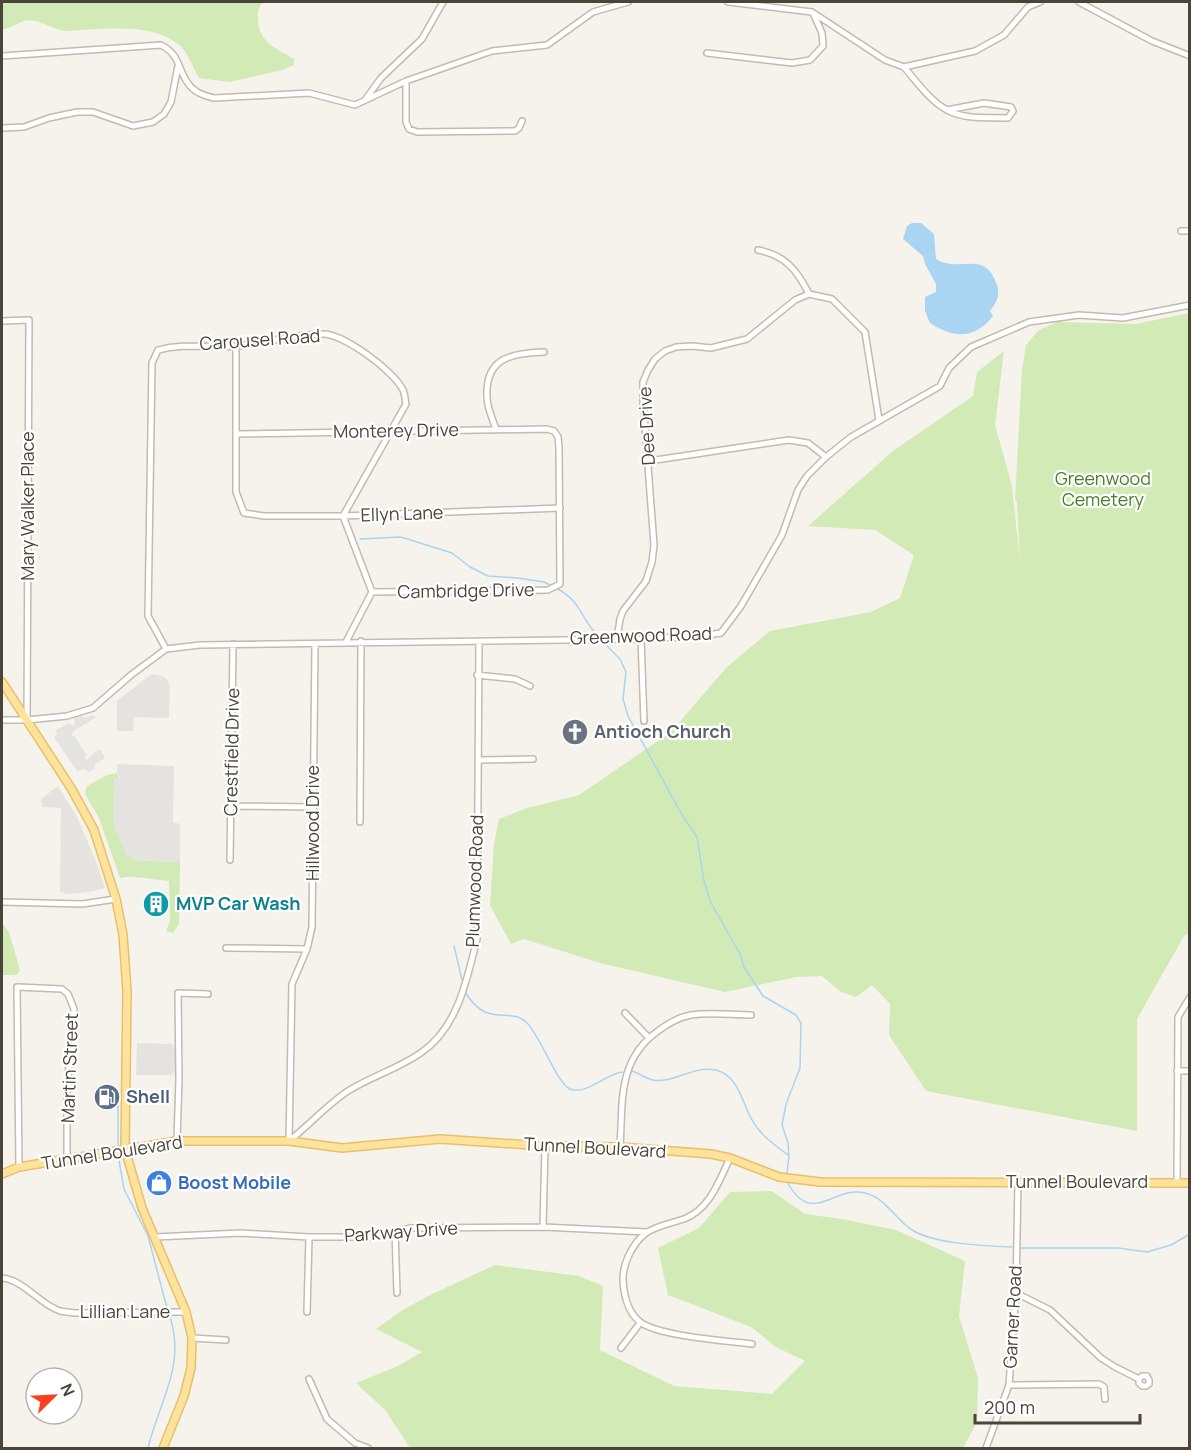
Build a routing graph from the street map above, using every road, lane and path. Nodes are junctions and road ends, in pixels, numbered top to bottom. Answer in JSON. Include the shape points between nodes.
{"nodes":[{"id":1,"x":443,"y":2,"type":"edge"},
{"id":2,"x":628,"y":2,"type":"edge"},
{"id":3,"x":728,"y":2,"type":"edge"},
{"id":4,"x":1040,"y":2,"type":"edge"},
{"id":5,"x":1079,"y":2,"type":"edge"},
{"id":6,"x":812,"y":12,"type":"junction"},
{"id":7,"x":707,"y":53,"type":"dead end"},
{"id":8,"x":2,"y":56,"type":"edge"},
{"id":9,"x":1190,"y":56,"type":"edge"},
{"id":10,"x":179,"y":64,"type":"junction"},
{"id":11,"x":904,"y":68,"type":"junction"},
{"id":12,"x":406,"y":81,"type":"junction"},
{"id":13,"x":364,"y":102,"type":"junction"},
{"id":14,"x":947,"y":110,"type":"junction"},
{"id":15,"x":522,"y":121,"type":"dead end"},
{"id":16,"x":2,"y":128,"type":"edge"},
{"id":17,"x":1181,"y":231,"type":"dead end"},
{"id":18,"x":1190,"y":231,"type":"edge"},
{"id":19,"x":758,"y":250,"type":"dead end"},
{"id":20,"x":809,"y":294,"type":"junction"},
{"id":21,"x":1190,"y":305,"type":"edge"},
{"id":22,"x":2,"y":321,"type":"edge"},
{"id":23,"x":236,"y":346,"type":"junction"},
{"id":24,"x":544,"y":352,"type":"dead end"},
{"id":25,"x":879,"y":420,"type":"junction"},
{"id":26,"x":496,"y":429,"type":"junction"},
{"id":27,"x":392,"y":432,"type":"junction"},
{"id":28,"x":237,"y":434,"type":"junction"},
{"id":29,"x":826,"y":457,"type":"junction"},
{"id":30,"x":649,"y":461,"type":"junction"},
{"id":31,"x":560,"y":508,"type":"junction"},
{"id":32,"x":343,"y":516,"type":"junction"},
{"id":33,"x":372,"y":592,"type":"junction"},
{"id":34,"x":618,"y":639,"type":"junction"},
{"id":35,"x":641,"y":639,"type":"junction"},
{"id":36,"x":361,"y":641,"type":"junction"},
{"id":37,"x":479,"y":641,"type":"junction"},
{"id":38,"x":346,"y":642,"type":"junction"},
{"id":39,"x":233,"y":644,"type":"junction"},
{"id":40,"x":315,"y":644,"type":"junction"},
{"id":41,"x":166,"y":649,"type":"junction"},
{"id":42,"x":477,"y":675,"type":"junction"},
{"id":43,"x":2,"y":682,"type":"edge"},
{"id":44,"x":530,"y":686,"type":"dead end"},
{"id":45,"x":2,"y":720,"type":"edge"},
{"id":46,"x":27,"y":720,"type":"junction"},
{"id":47,"x":644,"y":721,"type":"dead end"},
{"id":48,"x":533,"y":759,"type":"dead end"},
{"id":49,"x":478,"y":760,"type":"junction"},
{"id":50,"x":231,"y":806,"type":"junction"},
{"id":51,"x":313,"y":807,"type":"junction"},
{"id":52,"x":360,"y":822,"type":"dead end"},
{"id":53,"x":230,"y":860,"type":"dead end"},
{"id":54,"x":116,"y":899,"type":"junction"},
{"id":55,"x":2,"y":902,"type":"edge"},
{"id":56,"x":226,"y":948,"type":"dead end"},
{"id":57,"x":307,"y":949,"type":"junction"},
{"id":58,"x":208,"y":994,"type":"dead end"},
{"id":59,"x":1190,"y":997,"type":"edge"},
{"id":60,"x":625,"y":1012,"type":"dead end"},
{"id":61,"x":751,"y":1015,"type":"dead end"},
{"id":62,"x":648,"y":1038,"type":"junction"},
{"id":63,"x":1177,"y":1071,"type":"junction"},
{"id":64,"x":1190,"y":1071,"type":"edge"},
{"id":65,"x":177,"y":1141,"type":"junction"},
{"id":66,"x":289,"y":1141,"type":"junction"},
{"id":67,"x":545,"y":1146,"type":"junction"},
{"id":68,"x":620,"y":1147,"type":"junction"},
{"id":69,"x":125,"y":1149,"type":"junction"},
{"id":70,"x":730,"y":1158,"type":"junction"},
{"id":71,"x":67,"y":1160,"type":"junction"},
{"id":72,"x":19,"y":1167,"type":"junction"},
{"id":73,"x":2,"y":1174,"type":"edge"},
{"id":74,"x":1018,"y":1181,"type":"junction"},
{"id":75,"x":1178,"y":1182,"type":"junction"},
{"id":76,"x":1190,"y":1183,"type":"edge"},
{"id":77,"x":543,"y":1227,"type":"junction"},
{"id":78,"x":395,"y":1231,"type":"junction"},
{"id":79,"x":647,"y":1232,"type":"junction"},
{"id":80,"x":155,"y":1237,"type":"junction"},
{"id":81,"x":309,"y":1237,"type":"junction"},
{"id":82,"x":2,"y":1278,"type":"edge"},
{"id":83,"x":397,"y":1293,"type":"dead end"},
{"id":84,"x":1016,"y":1293,"type":"junction"},
{"id":85,"x":186,"y":1312,"type":"junction"},
{"id":86,"x":307,"y":1312,"type":"dead end"},
{"id":87,"x":640,"y":1323,"type":"junction"},
{"id":88,"x":192,"y":1338,"type":"junction"},
{"id":89,"x":226,"y":1340,"type":"dead end"},
{"id":90,"x":752,"y":1344,"type":"dead end"},
{"id":91,"x":621,"y":1347,"type":"dead end"},
{"id":92,"x":309,"y":1379,"type":"dead end"},
{"id":93,"x":1139,"y":1379,"type":"dead end"},
{"id":94,"x":1009,"y":1385,"type":"junction"},
{"id":95,"x":1105,"y":1399,"type":"dead end"},
{"id":96,"x":163,"y":1449,"type":"edge"},
{"id":97,"x":368,"y":1449,"type":"edge"},
{"id":98,"x":986,"y":1449,"type":"edge"}],
"edges":[{"from":1,"to":13,"type":"street","via":[[422,39],[381,78]]},
{"from":2,"to":12,"type":"street","via":[[593,12],[547,45],[492,51]]},
{"from":3,"to":6,"type":"street"},
{"from":4,"to":11,"type":"street","via":[[1028,7],[1004,35],[975,51]]},
{"from":5,"to":9,"type":"street","via":[[1152,41]]},
{"from":6,"to":7,"type":"street","via":[[822,33],[823,46],[810,60],[792,63]]},
{"from":6,"to":11,"type":"street","via":[[885,60]]},
{"from":8,"to":10,"type":"street","via":[[161,45],[170,50]]},
{"from":10,"to":13,"type":"street","via":[[191,88],[214,98],[309,93],[346,104]]},
{"from":10,"to":16,"type":"street","via":[[171,102],[165,114],[153,122],[133,126],[93,112],[77,112],[24,127]]},
{"from":11,"to":14,"type":"street"},
{"from":12,"to":13,"type":"street"},
{"from":12,"to":15,"type":"street","via":[[406,122],[409,129],[417,132],[514,131]]},
{"from":14,"to":14,"type":"street","via":[[966,116],[1008,118],[1013,111],[1011,107],[984,103]]},
{"from":17,"to":18,"type":"street"},
{"from":19,"to":20,"type":"street","via":[[774,253],[791,266]]},
{"from":20,"to":25,"type":"street","via":[[832,299],[865,332]]},
{"from":20,"to":30,"type":"street","name":"Dee Drive","via":[[795,300],[747,339],[711,348],[676,347],[655,359],[643,382]]},
{"from":21,"to":25,"type":"street","name":"Greenwood Road","via":[[1123,318],[1079,315],[1029,321],[971,347],[949,368],[940,386]]},
{"from":22,"to":46,"type":"street","name":"Mary Walker Place","via":[[29,320]]},
{"from":23,"to":27,"type":"street","name":"Carousel Road","via":[[324,333],[352,344],[376,361],[403,390],[406,404]]},
{"from":23,"to":28,"type":"street"},
{"from":23,"to":41,"type":"street","name":"Carousel Road","via":[[175,346],[158,350],[152,363],[148,616]]},
{"from":24,"to":26,"type":"street","via":[[514,355],[497,362],[488,378],[486,399]]},
{"from":25,"to":29,"type":"street","name":"Greenwood Road"},
{"from":26,"to":27,"type":"street","name":"Monterey Drive"},
{"from":26,"to":31,"type":"street","name":"Monterey Drive","via":[[554,431],[559,448]]},
{"from":27,"to":28,"type":"street","name":"Monterey Drive"},
{"from":27,"to":32,"type":"street","name":"Carousel Road"},
{"from":28,"to":32,"type":"street","name":"Ellyn Lane","via":[[236,492],[244,513]]},
{"from":29,"to":30,"type":"street","via":[[808,443],[789,440]]},
{"from":29,"to":35,"type":"street","name":"Greenwood Road","via":[[798,490],[782,535],[721,633]]},
{"from":30,"to":34,"type":"street","name":"Dee Drive","via":[[652,562],[646,581],[623,611]]},
{"from":31,"to":32,"type":"street","name":"Ellyn Lane"},
{"from":31,"to":33,"type":"street","name":"Cambridge Drive","via":[[560,584],[548,590]]},
{"from":32,"to":33,"type":"street"},
{"from":33,"to":38,"type":"street"},
{"from":34,"to":35,"type":"street","name":"Greenwood Road"},
{"from":34,"to":37,"type":"street","name":"Greenwood Road"},
{"from":35,"to":47,"type":"street"},
{"from":36,"to":37,"type":"street","name":"Greenwood Road"},
{"from":36,"to":38,"type":"street","name":"Greenwood Road"},
{"from":36,"to":52,"type":"street"},
{"from":37,"to":42,"type":"street","name":"Plumwood Road"},
{"from":38,"to":40,"type":"street","name":"Greenwood Road"},
{"from":39,"to":40,"type":"street","name":"Greenwood Road"},
{"from":39,"to":41,"type":"street","name":"Greenwood Road"},
{"from":39,"to":50,"type":"street","name":"Crestfield Drive"},
{"from":40,"to":51,"type":"street","name":"Hillwood Drive"},
{"from":41,"to":46,"type":"street","name":"Greenwood Road","via":[[93,708],[67,716]]},
{"from":42,"to":44,"type":"street","via":[[515,679]]},
{"from":42,"to":49,"type":"street","name":"Plumwood Road"},
{"from":43,"to":46,"type":"main road"},
{"from":45,"to":46,"type":"street","name":"Greenwood Road"},
{"from":46,"to":54,"type":"main road","via":[[94,830]]},
{"from":48,"to":49,"type":"street"},
{"from":49,"to":66,"type":"street","name":"Plumwood Road","via":[[477,939],[453,1014],[438,1039],[421,1053],[348,1091]]},
{"from":50,"to":51,"type":"street"},
{"from":50,"to":53,"type":"street","name":"Crestfield Drive"},
{"from":51,"to":57,"type":"street","name":"Hillwood Drive","via":[[312,927]]},
{"from":54,"to":55,"type":"street","via":[[82,904]]},
{"from":54,"to":69,"type":"main road","via":[[127,992]]},
{"from":56,"to":57,"type":"street"},
{"from":57,"to":66,"type":"street","name":"Hillwood Drive","via":[[292,984]]},
{"from":58,"to":65,"type":"street","via":[[178,993]]},
{"from":59,"to":63,"type":"street","via":[[1178,1017]]},
{"from":60,"to":62,"type":"street"},
{"from":61,"to":62,"type":"street","via":[[690,1015]]},
{"from":62,"to":68,"type":"street","via":[[629,1062]]},
{"from":63,"to":64,"type":"street"},
{"from":63,"to":75,"type":"street"},
{"from":65,"to":66,"type":"main road","name":"Tunnel Boulevard"},
{"from":65,"to":69,"type":"main road","name":"Tunnel Boulevard"},
{"from":66,"to":67,"type":"main road","name":"Tunnel Boulevard","via":[[342,1148],[440,1139]]},
{"from":67,"to":68,"type":"main road","name":"Tunnel Boulevard"},
{"from":67,"to":77,"type":"street"},
{"from":68,"to":70,"type":"main road","name":"Tunnel Boulevard"},
{"from":69,"to":71,"type":"main road","name":"Tunnel Boulevard"},
{"from":69,"to":80,"type":"main road"},
{"from":70,"to":74,"type":"main road","name":"Tunnel Boulevard","via":[[779,1177],[820,1182]]},
{"from":70,"to":79,"type":"street","via":[[705,1204],[688,1217]]},
{"from":71,"to":72,"type":"main road","name":"Tunnel Boulevard"},
{"from":71,"to":72,"type":"street","name":"Martin Street","via":[[67,1088],[74,1009],[62,989],[17,987]]},
{"from":72,"to":73,"type":"main road","name":"Tunnel Boulevard"},
{"from":74,"to":75,"type":"main road","name":"Tunnel Boulevard"},
{"from":74,"to":84,"type":"street","name":"Garner Road"},
{"from":75,"to":76,"type":"main road","name":"Tunnel Boulevard"},
{"from":77,"to":78,"type":"street","name":"Parkway Drive"},
{"from":77,"to":79,"type":"street","name":"Parkway Drive"},
{"from":78,"to":81,"type":"street","name":"Parkway Drive","via":[[370,1237]]},
{"from":78,"to":83,"type":"street"},
{"from":79,"to":87,"type":"street","via":[[634,1245],[624,1270],[623,1290]]},
{"from":80,"to":81,"type":"street","name":"Parkway Drive","via":[[242,1233]]},
{"from":80,"to":85,"type":"main road"},
{"from":81,"to":86,"type":"street"},
{"from":82,"to":85,"type":"street","name":"Lillian Lane","via":[[26,1288],[58,1311]]},
{"from":84,"to":93,"type":"street","via":[[1050,1310],[1101,1358]]},
{"from":84,"to":94,"type":"street","name":"Garner Road"},
{"from":85,"to":88,"type":"main road"},
{"from":87,"to":90,"type":"street","via":[[663,1331]]},
{"from":87,"to":91,"type":"street"},
{"from":88,"to":89,"type":"street"},
{"from":88,"to":96,"type":"main road","via":[[191,1368],[184,1396]]},
{"from":92,"to":97,"type":"street","via":[[327,1419]]},
{"from":94,"to":95,"type":"street","via":[[1099,1384],[1104,1387]]},
{"from":94,"to":98,"type":"street","name":"Garner Road"}]}
